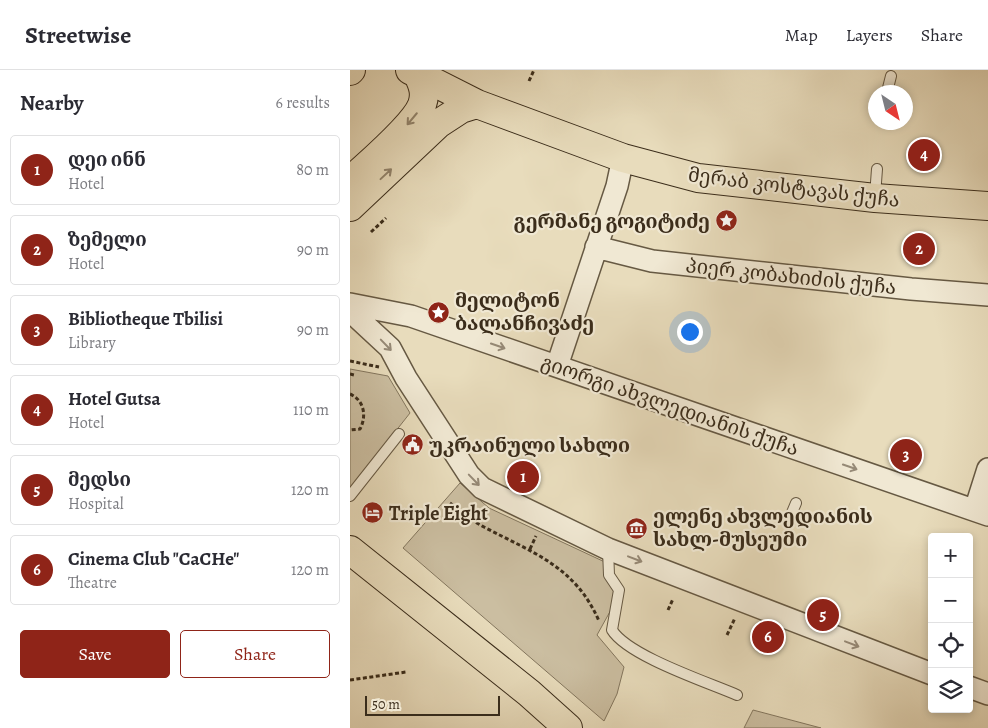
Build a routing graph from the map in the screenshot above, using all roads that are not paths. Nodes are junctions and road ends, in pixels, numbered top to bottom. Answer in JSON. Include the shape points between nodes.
{"nodes":[{"id":1,"x":414,"y":72,"type":"edge"},
{"id":2,"x":891,"y":76,"type":"dead end"},
{"id":3,"x":889,"y":85,"type":"edge"},
{"id":4,"x":477,"y":104,"type":"junction"},
{"id":5,"x":623,"y":158,"type":"junction"},
{"id":6,"x":877,"y":170,"type":"dead end"},
{"id":7,"x":350,"y":181,"type":"edge"},
{"id":8,"x":875,"y":198,"type":"junction"},
{"id":9,"x":988,"y":206,"type":"edge"},
{"id":10,"x":350,"y":207,"type":"edge"},
{"id":11,"x":596,"y":247,"type":"junction"},
{"id":12,"x":988,"y":295,"type":"edge"},
{"id":13,"x":350,"y":304,"type":"edge"},
{"id":14,"x":350,"y":311,"type":"edge"},
{"id":15,"x":557,"y":366,"type":"junction"},
{"id":16,"x":399,"y":434,"type":"dead end"},
{"id":17,"x":988,"y":469,"type":"edge"},
{"id":18,"x":350,"y":496,"type":"edge"},
{"id":19,"x":796,"y":503,"type":"dead end"},
{"id":20,"x":982,"y":513,"type":"edge"},
{"id":21,"x":792,"y":515,"type":"dead end"},
{"id":22,"x":608,"y":549,"type":"junction"},
{"id":23,"x":350,"y":550,"type":"edge"},
{"id":24,"x":928,"y":672,"type":"edge"},
{"id":25,"x":973,"y":688,"type":"edge"},
{"id":26,"x":988,"y":694,"type":"edge"},
{"id":27,"x":737,"y":695,"type":"dead end"},
{"id":28,"x":568,"y":728,"type":"edge"}],
"edges":[{"from":1,"to":4,"type":"main road","name":"მერაბ კოსტავას ქუჩა"},
{"from":1,"to":7,"type":"main road","one_way":true,"via":[[424,86],[422,105],[417,114]]},
{"from":2,"to":3,"type":"lane"},
{"from":4,"to":5,"type":"main road","name":"მერაბ კოსტავას ქუჩა"},
{"from":10,"to":4,"type":"main road","one_way":true,"via":[[438,124],[455,112]]},
{"from":5,"to":8,"type":"main road","name":"მერაბ კოსტავას ქუჩა","via":[[698,178]]},
{"from":5,"to":11,"type":"street"},
{"from":6,"to":8,"type":"lane"},
{"from":8,"to":9,"type":"main road","name":"მერაბ კოსტავას ქუჩა"},
{"from":11,"to":12,"type":"street","name":"პიერ კობახიძის ქუჩა","via":[[652,261]]},
{"from":11,"to":15,"type":"street"},
{"from":13,"to":15,"type":"street","name":"გიორგი ახვლედიანის ქუჩა","one_way":true,"via":[[411,316]]},
{"from":14,"to":22,"type":"street","one_way":true,"via":[[390,348],[469,475],[482,488]]},
{"from":15,"to":20,"type":"street","name":"გიორგი ახვლედიანის ქუჩა","one_way":true,"via":[[814,461]]},
{"from":16,"to":18,"type":"lane"},
{"from":17,"to":20,"type":"street"},
{"from":19,"to":21,"type":"lane"},
{"from":22,"to":24,"type":"street","one_way":true},
{"from":22,"to":27,"type":"lane","via":[[609,575],[619,590],[612,630],[617,638],[659,662]]},
{"from":23,"to":28,"type":"main road"},
{"from":25,"to":26,"type":"street"}]}
